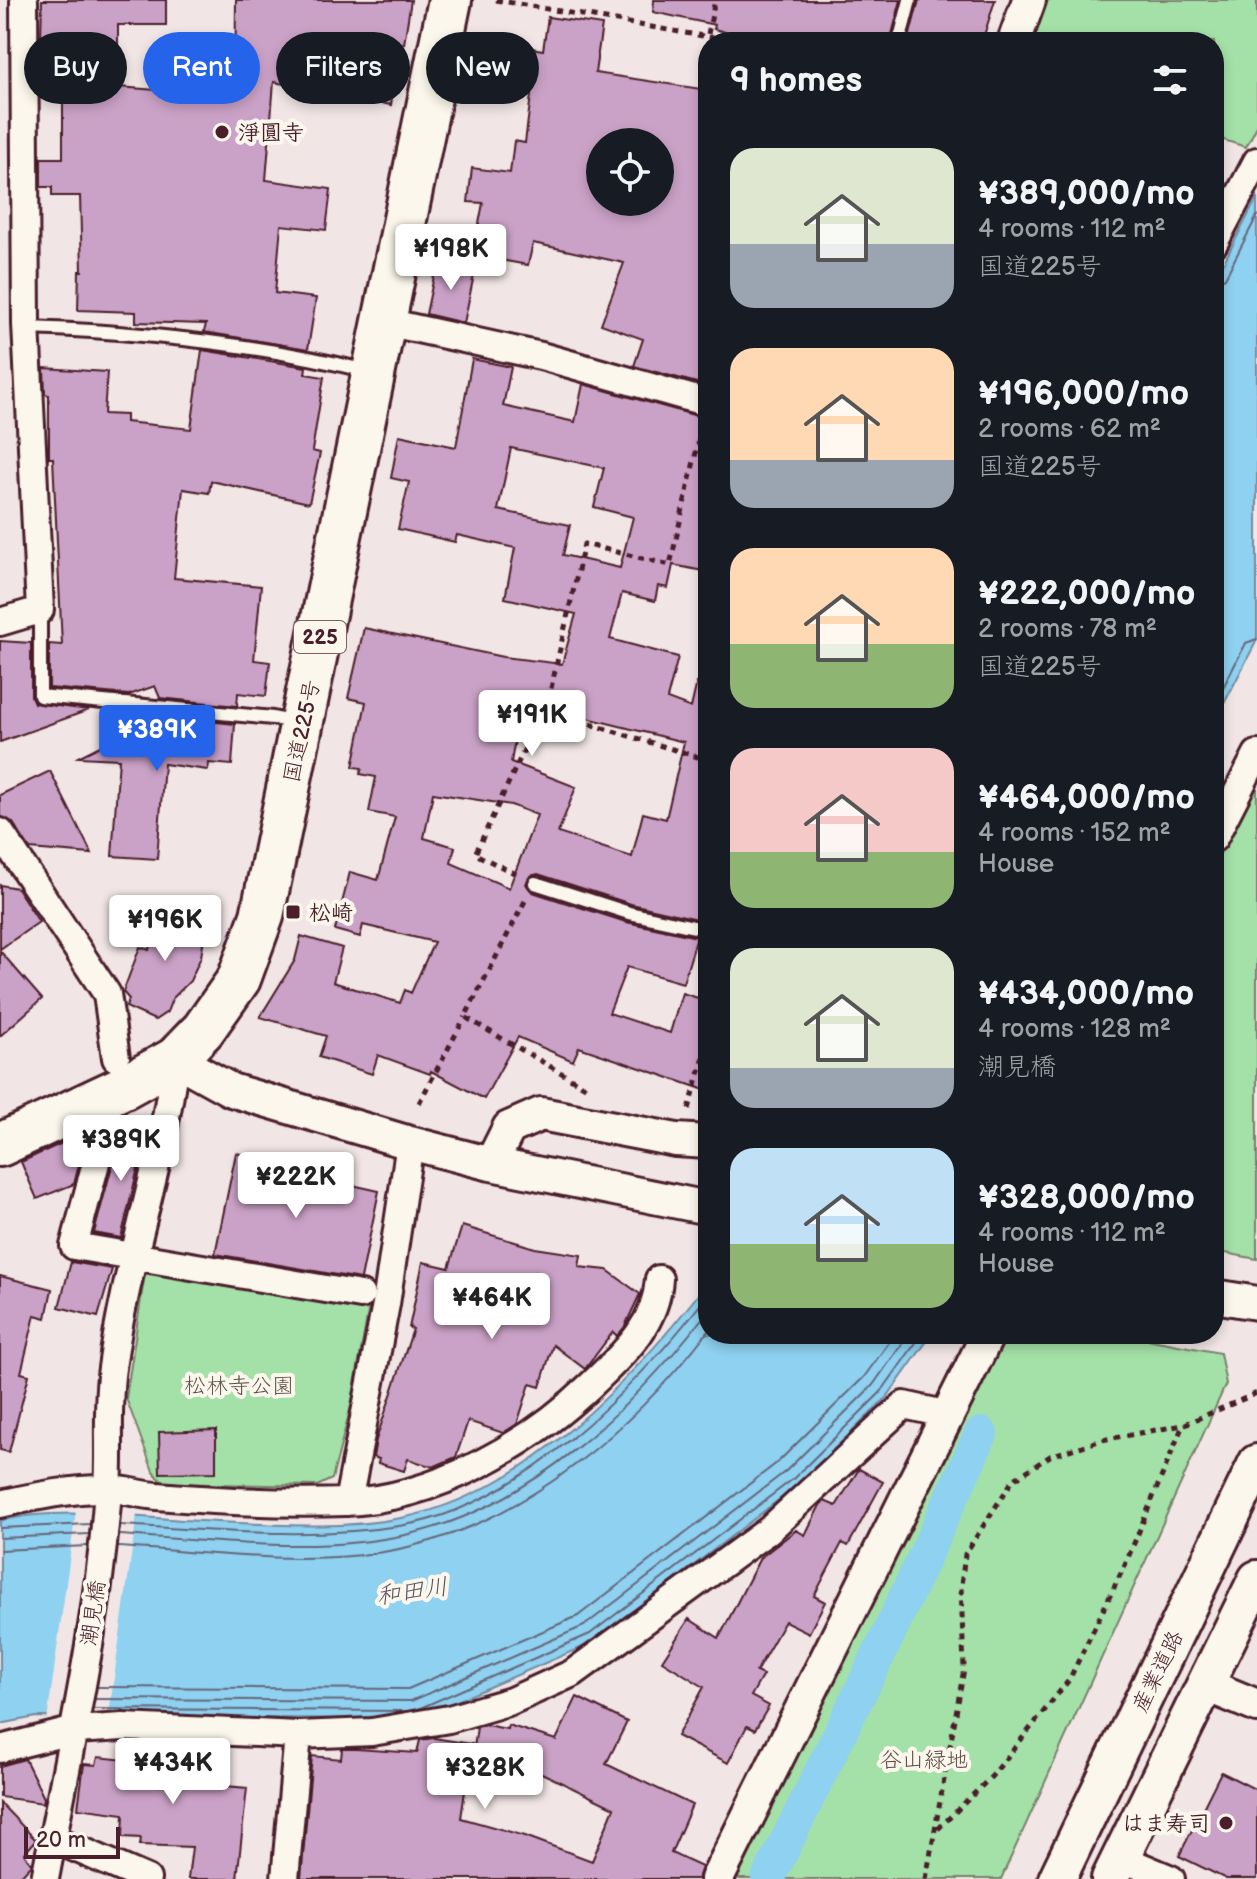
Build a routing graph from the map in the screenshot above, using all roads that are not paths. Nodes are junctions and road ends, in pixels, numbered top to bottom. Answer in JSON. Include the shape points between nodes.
{"nodes":[{"id":1,"x":24,"y":0,"type":"edge"},
{"id":2,"x":450,"y":0,"type":"edge"},
{"id":3,"x":910,"y":0,"type":"edge"},
{"id":4,"x":1029,"y":0,"type":"edge"},
{"id":5,"x":902,"y":32,"type":"edge"},
{"id":6,"x":1018,"y":32,"type":"edge"},
{"id":7,"x":1257,"y":161,"type":"edge"},
{"id":8,"x":1224,"y":224,"type":"edge"},
{"id":9,"x":386,"y":322,"type":"junction"},
{"id":10,"x":27,"y":328,"type":"junction"},
{"id":11,"x":374,"y":373,"type":"junction"},
{"id":12,"x":698,"y":407,"type":"edge"},
{"id":13,"x":40,"y":610,"type":"junction"},
{"id":14,"x":0,"y":622,"type":"edge"},
{"id":15,"x":302,"y":725,"type":"junction"},
{"id":16,"x":1257,"y":754,"type":"edge"},
{"id":17,"x":1224,"y":818,"type":"edge"},
{"id":18,"x":0,"y":832,"type":"edge"},
{"id":19,"x":535,"y":883,"type":"road end"},
{"id":20,"x":698,"y":928,"type":"edge"},
{"id":21,"x":116,"y":1058,"type":"dead end"},
{"id":22,"x":175,"y":1059,"type":"junction"},
{"id":23,"x":108,"y":1117,"type":"dead end"},
{"id":24,"x":698,"y":1141,"type":"edge"},
{"id":25,"x":410,"y":1143,"type":"junction"},
{"id":26,"x":0,"y":1145,"type":"edge"},
{"id":27,"x":491,"y":1164,"type":"junction"},
{"id":28,"x":698,"y":1206,"type":"edge"},
{"id":29,"x":132,"y":1258,"type":"junction"},
{"id":30,"x":659,"y":1279,"type":"dead end"},
{"id":31,"x":361,"y":1295,"type":"dead end"},
{"id":32,"x":1224,"y":1298,"type":"edge"},
{"id":33,"x":1257,"y":1303,"type":"edge"},
{"id":34,"x":983,"y":1344,"type":"edge"},
{"id":35,"x":949,"y":1415,"type":"junction"},
{"id":36,"x":1257,"y":1463,"type":"edge"},
{"id":37,"x":108,"y":1497,"type":"junction"},
{"id":38,"x":348,"y":1502,"type":"junction"},
{"id":39,"x":0,"y":1504,"type":"edge"},
{"id":40,"x":1257,"y":1579,"type":"edge"},
{"id":41,"x":1206,"y":1685,"type":"junction"},
{"id":42,"x":1257,"y":1706,"type":"edge"},
{"id":43,"x":76,"y":1726,"type":"junction"},
{"id":44,"x":298,"y":1735,"type":"junction"},
{"id":45,"x":0,"y":1749,"type":"edge"},
{"id":46,"x":52,"y":1838,"type":"junction"},
{"id":47,"x":1116,"y":1869,"type":"edge"},
{"id":48,"x":45,"y":1879,"type":"edge"},
{"id":49,"x":147,"y":1879,"type":"edge"},
{"id":50,"x":285,"y":1879,"type":"edge"},
{"id":51,"x":717,"y":1879,"type":"edge"},
{"id":52,"x":1057,"y":1879,"type":"edge"},
{"id":53,"x":1171,"y":1879,"type":"edge"}],
"edges":[{"from":1,"to":10,"type":"street"},
{"from":2,"to":9,"type":"highway","name":"国道225号","number":"225"},
{"from":3,"to":5,"type":"lane"},
{"from":4,"to":6,"type":"street"},
{"from":7,"to":8,"type":"street"},
{"from":9,"to":11,"type":"highway","name":"国道225号","number":"225"},
{"from":9,"to":12,"type":"street","via":[[541,356]]},
{"from":10,"to":11,"type":"lane","via":[[110,330],[225,344]]},
{"from":10,"to":13,"type":"street"},
{"from":11,"to":15,"type":"highway","name":"国道225号","number":"225"},
{"from":13,"to":14,"type":"street"},
{"from":13,"to":15,"type":"lane","via":[[40,696]]},
{"from":15,"to":22,"type":"highway","name":"国道225号","number":"225","via":[[262,916],[239,979]]},
{"from":16,"to":17,"type":"street"},
{"from":18,"to":21,"type":"street","via":[[107,994]]},
{"from":19,"to":20,"type":"lane"},
{"from":22,"to":25,"type":"street","via":[[231,1090]]},
{"from":22,"to":26,"type":"highway","name":"国道225号","number":"225"},
{"from":22,"to":29,"type":"street","name":"潮見橋","via":[[168,1116]]},
{"from":23,"to":29,"type":"street","via":[[74,1246]]},
{"from":24,"to":27,"type":"street","via":[[541,1114],[509,1128]]},
{"from":25,"to":27,"type":"street"},
{"from":25,"to":38,"type":"street"},
{"from":27,"to":28,"type":"street"},
{"from":29,"to":31,"type":"street"},
{"from":29,"to":37,"type":"street","name":"潮見橋","via":[[111,1370]]},
{"from":30,"to":38,"type":"street","via":[[653,1309],[632,1345],[570,1405],[496,1455],[417,1490]]},
{"from":32,"to":33,"type":"street"},
{"from":34,"to":35,"type":"street"},
{"from":35,"to":44,"type":"street","via":[[904,1405],[769,1530],[573,1673],[511,1701],[449,1719],[372,1732]]},
{"from":35,"to":51,"type":"street"},
{"from":36,"to":52,"type":"main road","name":"産業道路"},
{"from":37,"to":38,"type":"street"},
{"from":37,"to":39,"type":"street"},
{"from":37,"to":43,"type":"street","name":"潮見橋"},
{"from":40,"to":41,"type":"main road"},
{"from":41,"to":42,"type":"street"},
{"from":41,"to":47,"type":"main road"},
{"from":43,"to":44,"type":"street"},
{"from":43,"to":45,"type":"street"},
{"from":43,"to":46,"type":"street","name":"潮見橋"},
{"from":44,"to":50,"type":"street"},
{"from":46,"to":48,"type":"street","name":"潮見橋"},
{"from":46,"to":49,"type":"street"},
{"from":47,"to":53,"type":"street"}]}
